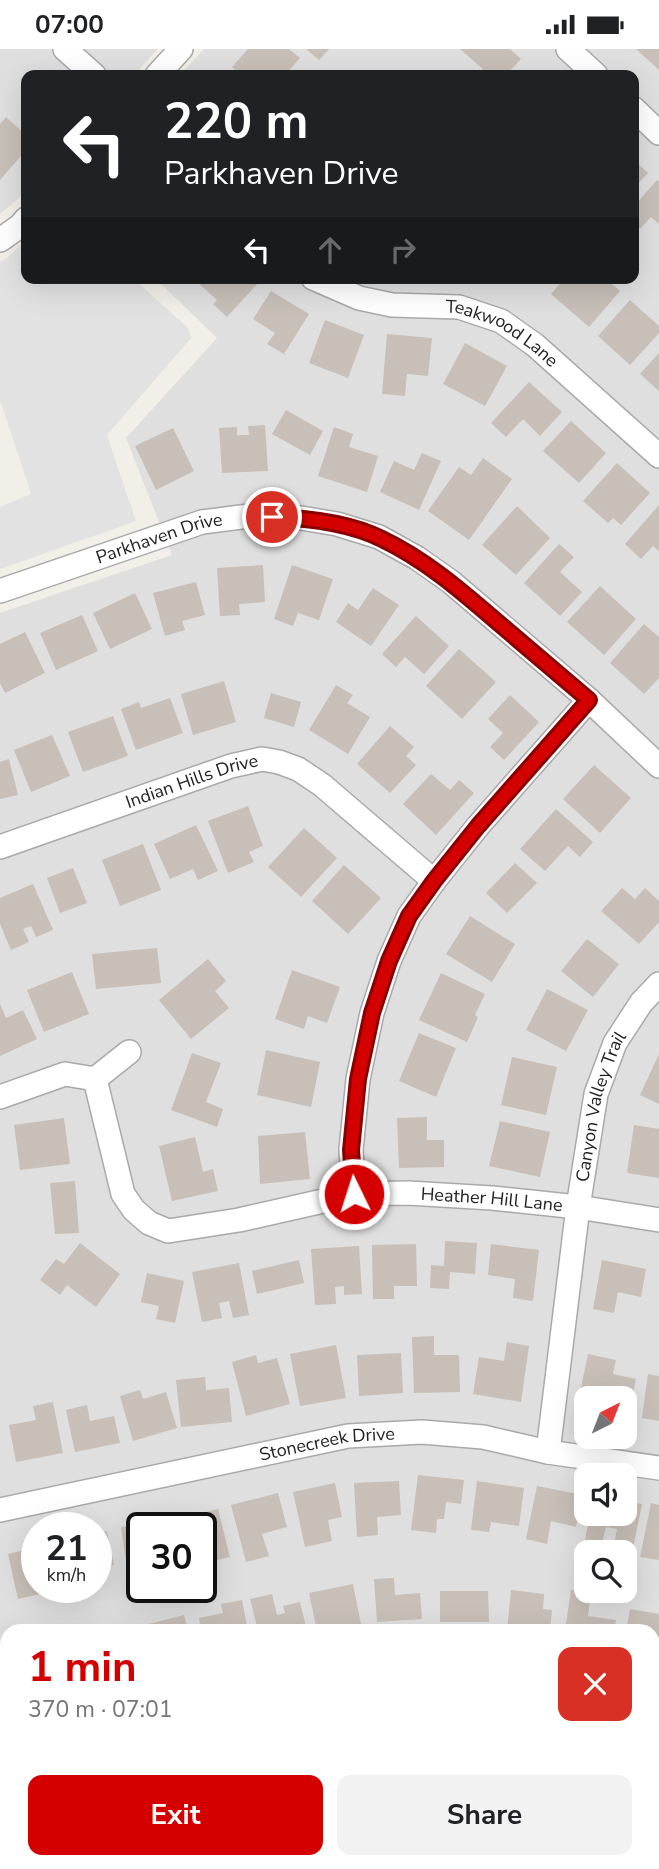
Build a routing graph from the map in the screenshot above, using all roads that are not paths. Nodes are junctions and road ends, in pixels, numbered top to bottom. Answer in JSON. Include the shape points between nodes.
{"nodes":[{"id":1,"x":65,"y":49,"type":"edge"},
{"id":2,"x":181,"y":49,"type":"edge"},
{"id":3,"x":568,"y":49,"type":"edge"},
{"id":4,"x":88,"y":70,"type":"edge"},
{"id":5,"x":162,"y":70,"type":"edge"},
{"id":6,"x":591,"y":70,"type":"edge"},
{"id":7,"x":639,"y":115,"type":"edge"},
{"id":8,"x":659,"y":133,"type":"edge"},
{"id":9,"x":21,"y":225,"type":"edge"},
{"id":10,"x":0,"y":240,"type":"edge"},
{"id":11,"x":346,"y":285,"type":"edge"},
{"id":12,"x":659,"y":456,"type":"edge"},
{"id":13,"x":0,"y":591,"type":"edge"},
{"id":14,"x":589,"y":700,"type":"junction"},
{"id":15,"x":659,"y":766,"type":"edge"},
{"id":16,"x":0,"y":847,"type":"edge"},
{"id":17,"x":434,"y":881,"type":"junction"},
{"id":18,"x":659,"y":984,"type":"edge"},
{"id":19,"x":129,"y":1052,"type":"dead end"},
{"id":20,"x":95,"y":1079,"type":"junction"},
{"id":21,"x":0,"y":1097,"type":"edge"},
{"id":22,"x":354,"y":1194,"type":"junction"},
{"id":23,"x":578,"y":1207,"type":"junction"},
{"id":24,"x":659,"y":1220,"type":"edge"},
{"id":25,"x":548,"y":1452,"type":"junction"},
{"id":26,"x":659,"y":1468,"type":"edge"},
{"id":27,"x":0,"y":1510,"type":"edge"}],
"edges":[{"from":1,"to":4,"type":"street"},
{"from":2,"to":5,"type":"street"},
{"from":3,"to":6,"type":"street"},
{"from":7,"to":8,"type":"street"},
{"from":9,"to":10,"type":"street"},
{"from":11,"to":12,"type":"street","name":"Teakwood Lane","via":[[359,298],[392,305],[459,307],[501,321],[535,345]]},
{"from":13,"to":14,"type":"street","name":"Parkhaven Drive","via":[[202,521],[295,517],[337,524],[379,537],[417,558]]},
{"from":14,"to":15,"type":"street","name":"Parkhaven Drive"},
{"from":14,"to":17,"type":"street"},
{"from":16,"to":17,"type":"street","name":"Indian Hills Drive","via":[[262,759],[298,769],[322,785]]},
{"from":17,"to":22,"type":"street","via":[[409,916],[372,1013],[358,1079],[351,1150]]},
{"from":18,"to":23,"type":"street","name":"Canyon Valley Trail","via":[[615,1042],[596,1094]]},
{"from":19,"to":20,"type":"street"},
{"from":20,"to":21,"type":"street","via":[[65,1074]]},
{"from":20,"to":22,"type":"street","name":"Heather Hill Lane","via":[[123,1194],[149,1223],[168,1231]]},
{"from":22,"to":23,"type":"street","name":"Heather Hill Lane","via":[[408,1193]]},
{"from":23,"to":24,"type":"street","name":"Heather Hill Lane"},
{"from":23,"to":25,"type":"street","name":"Canyon Valley Trail"},
{"from":25,"to":26,"type":"street","name":"Stonecreek Drive"},
{"from":25,"to":27,"type":"street","name":"Stonecreek Drive","via":[[483,1437],[422,1432],[348,1436]]}]}
